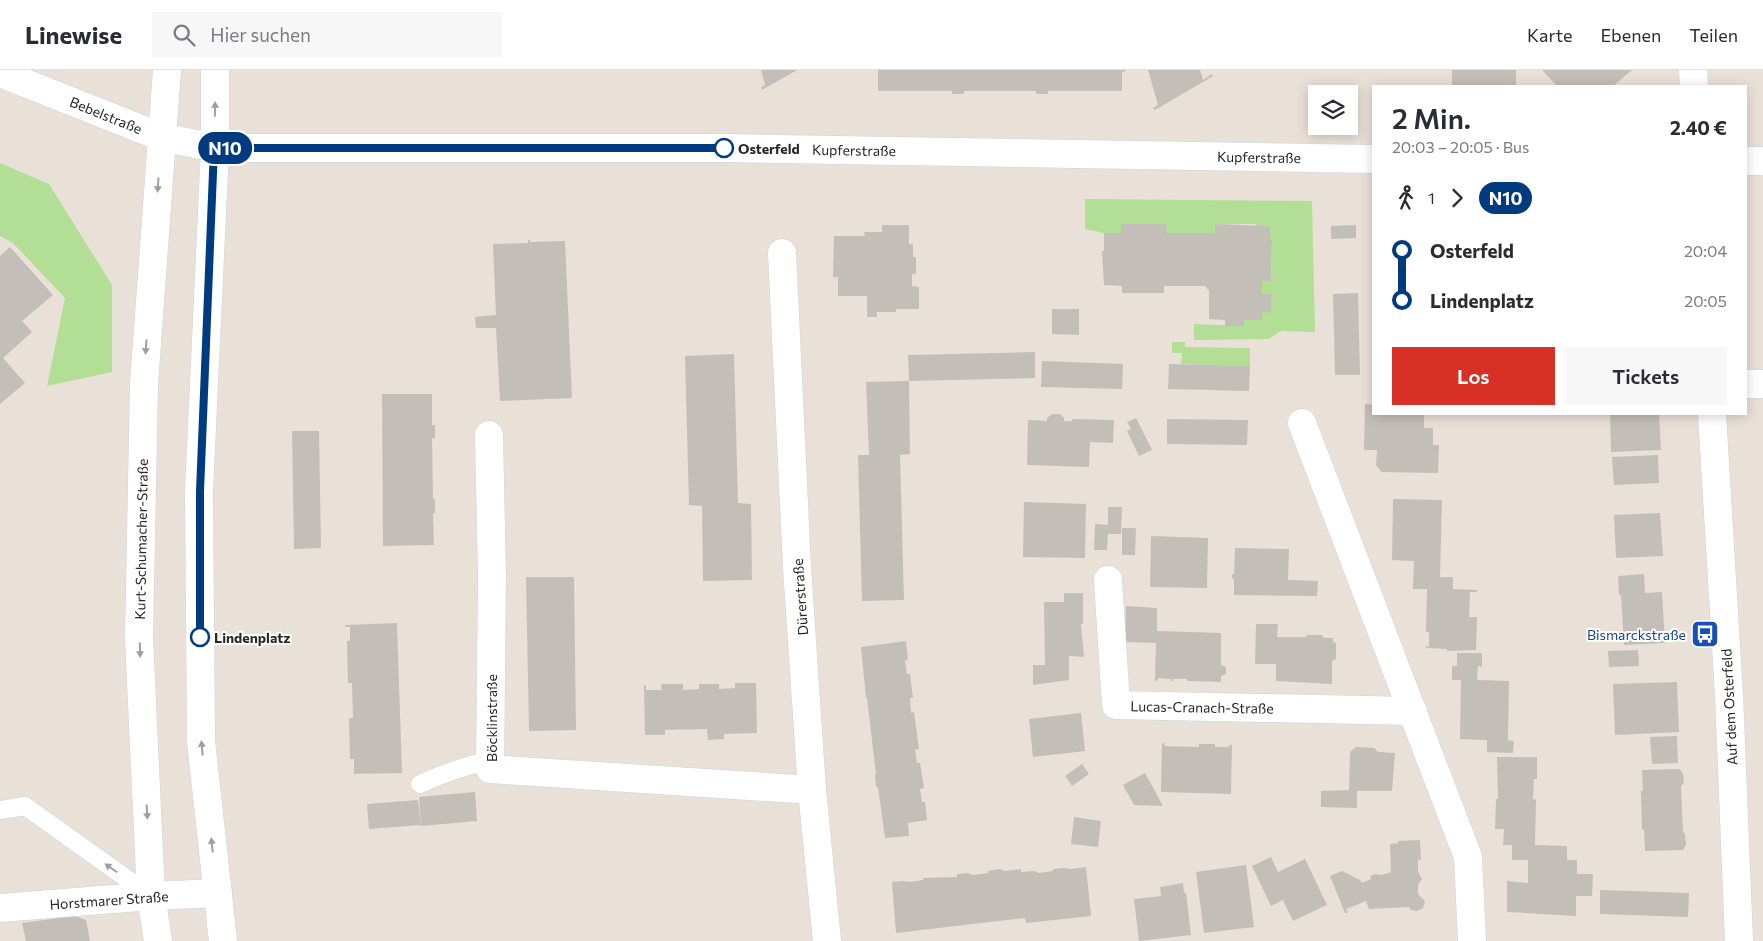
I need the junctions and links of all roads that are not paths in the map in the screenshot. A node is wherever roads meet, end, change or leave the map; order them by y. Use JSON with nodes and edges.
{"nodes":[{"id":1,"x":167,"y":70,"type":"edge"},
{"id":2,"x":215,"y":70,"type":"edge"},
{"id":3,"x":1693,"y":70,"type":"edge"},
{"id":4,"x":0,"y":73,"type":"edge"},
{"id":5,"x":1694,"y":85,"type":"edge"},
{"id":6,"x":161,"y":137,"type":"junction"},
{"id":7,"x":214,"y":148,"type":"junction"},
{"id":8,"x":1372,"y":159,"type":"edge"},
{"id":9,"x":1747,"y":160,"type":"edge"},
{"id":10,"x":1763,"y":161,"type":"edge"},
{"id":11,"x":782,"y":253,"type":"dead end"},
{"id":12,"x":1747,"y":384,"type":"edge"},
{"id":13,"x":1763,"y":384,"type":"edge"},
{"id":14,"x":1712,"y":415,"type":"edge"},
{"id":15,"x":1302,"y":423,"type":"dead end"},
{"id":16,"x":489,"y":435,"type":"dead end"},
{"id":17,"x":1108,"y":580,"type":"dead end"},
{"id":18,"x":1414,"y":712,"type":"junction"},
{"id":19,"x":490,"y":761,"type":"junction"},
{"id":20,"x":420,"y":784,"type":"dead end"},
{"id":21,"x":812,"y":790,"type":"junction"},
{"id":22,"x":0,"y":810,"type":"edge"},
{"id":23,"x":218,"y":893,"type":"junction"},
{"id":24,"x":151,"y":896,"type":"junction"},
{"id":25,"x":0,"y":908,"type":"edge"},
{"id":26,"x":158,"y":941,"type":"edge"},
{"id":27,"x":223,"y":941,"type":"edge"},
{"id":28,"x":827,"y":941,"type":"edge"},
{"id":29,"x":1472,"y":941,"type":"edge"},
{"id":30,"x":1739,"y":941,"type":"edge"}],
"edges":[{"from":1,"to":6,"type":"street","name":"Kurt-Schumacher-Straße"},
{"from":7,"to":2,"type":"street","one_way":true},
{"from":3,"to":5,"type":"street"},
{"from":4,"to":6,"type":"street","name":"Bebelstraße"},
{"from":6,"to":7,"type":"street","name":"Bebelstraße"},
{"from":6,"to":24,"type":"street","name":"Kurt-Schumacher-Straße","one_way":true},
{"from":7,"to":8,"type":"street","name":"Kupferstraße"},
{"from":23,"to":7,"type":"street","one_way":true},
{"from":9,"to":10,"type":"street"},
{"from":11,"to":21,"type":"street","name":"Dürerstraße"},
{"from":12,"to":13,"type":"street"},
{"from":14,"to":30,"type":"street","name":"Auf dem Osterfeld"},
{"from":15,"to":18,"type":"street"},
{"from":16,"to":19,"type":"street","name":"Böcklinstraße"},
{"from":17,"to":18,"type":"street","name":"Lucas-Cranach-Straße"},
{"from":18,"to":29,"type":"street"},
{"from":19,"to":20,"type":"lane"},
{"from":19,"to":21,"type":"street","name":"Böcklinstraße"},
{"from":21,"to":28,"type":"street","name":"Dürerstraße"},
{"from":24,"to":22,"type":"lane","one_way":true},
{"from":23,"to":24,"type":"street","name":"Horstmarer Straße"},
{"from":23,"to":27,"type":"street"},
{"from":24,"to":25,"type":"street","name":"Horstmarer Straße"},
{"from":24,"to":26,"type":"street","name":"Kurt-Schumacher-Straße"}]}
